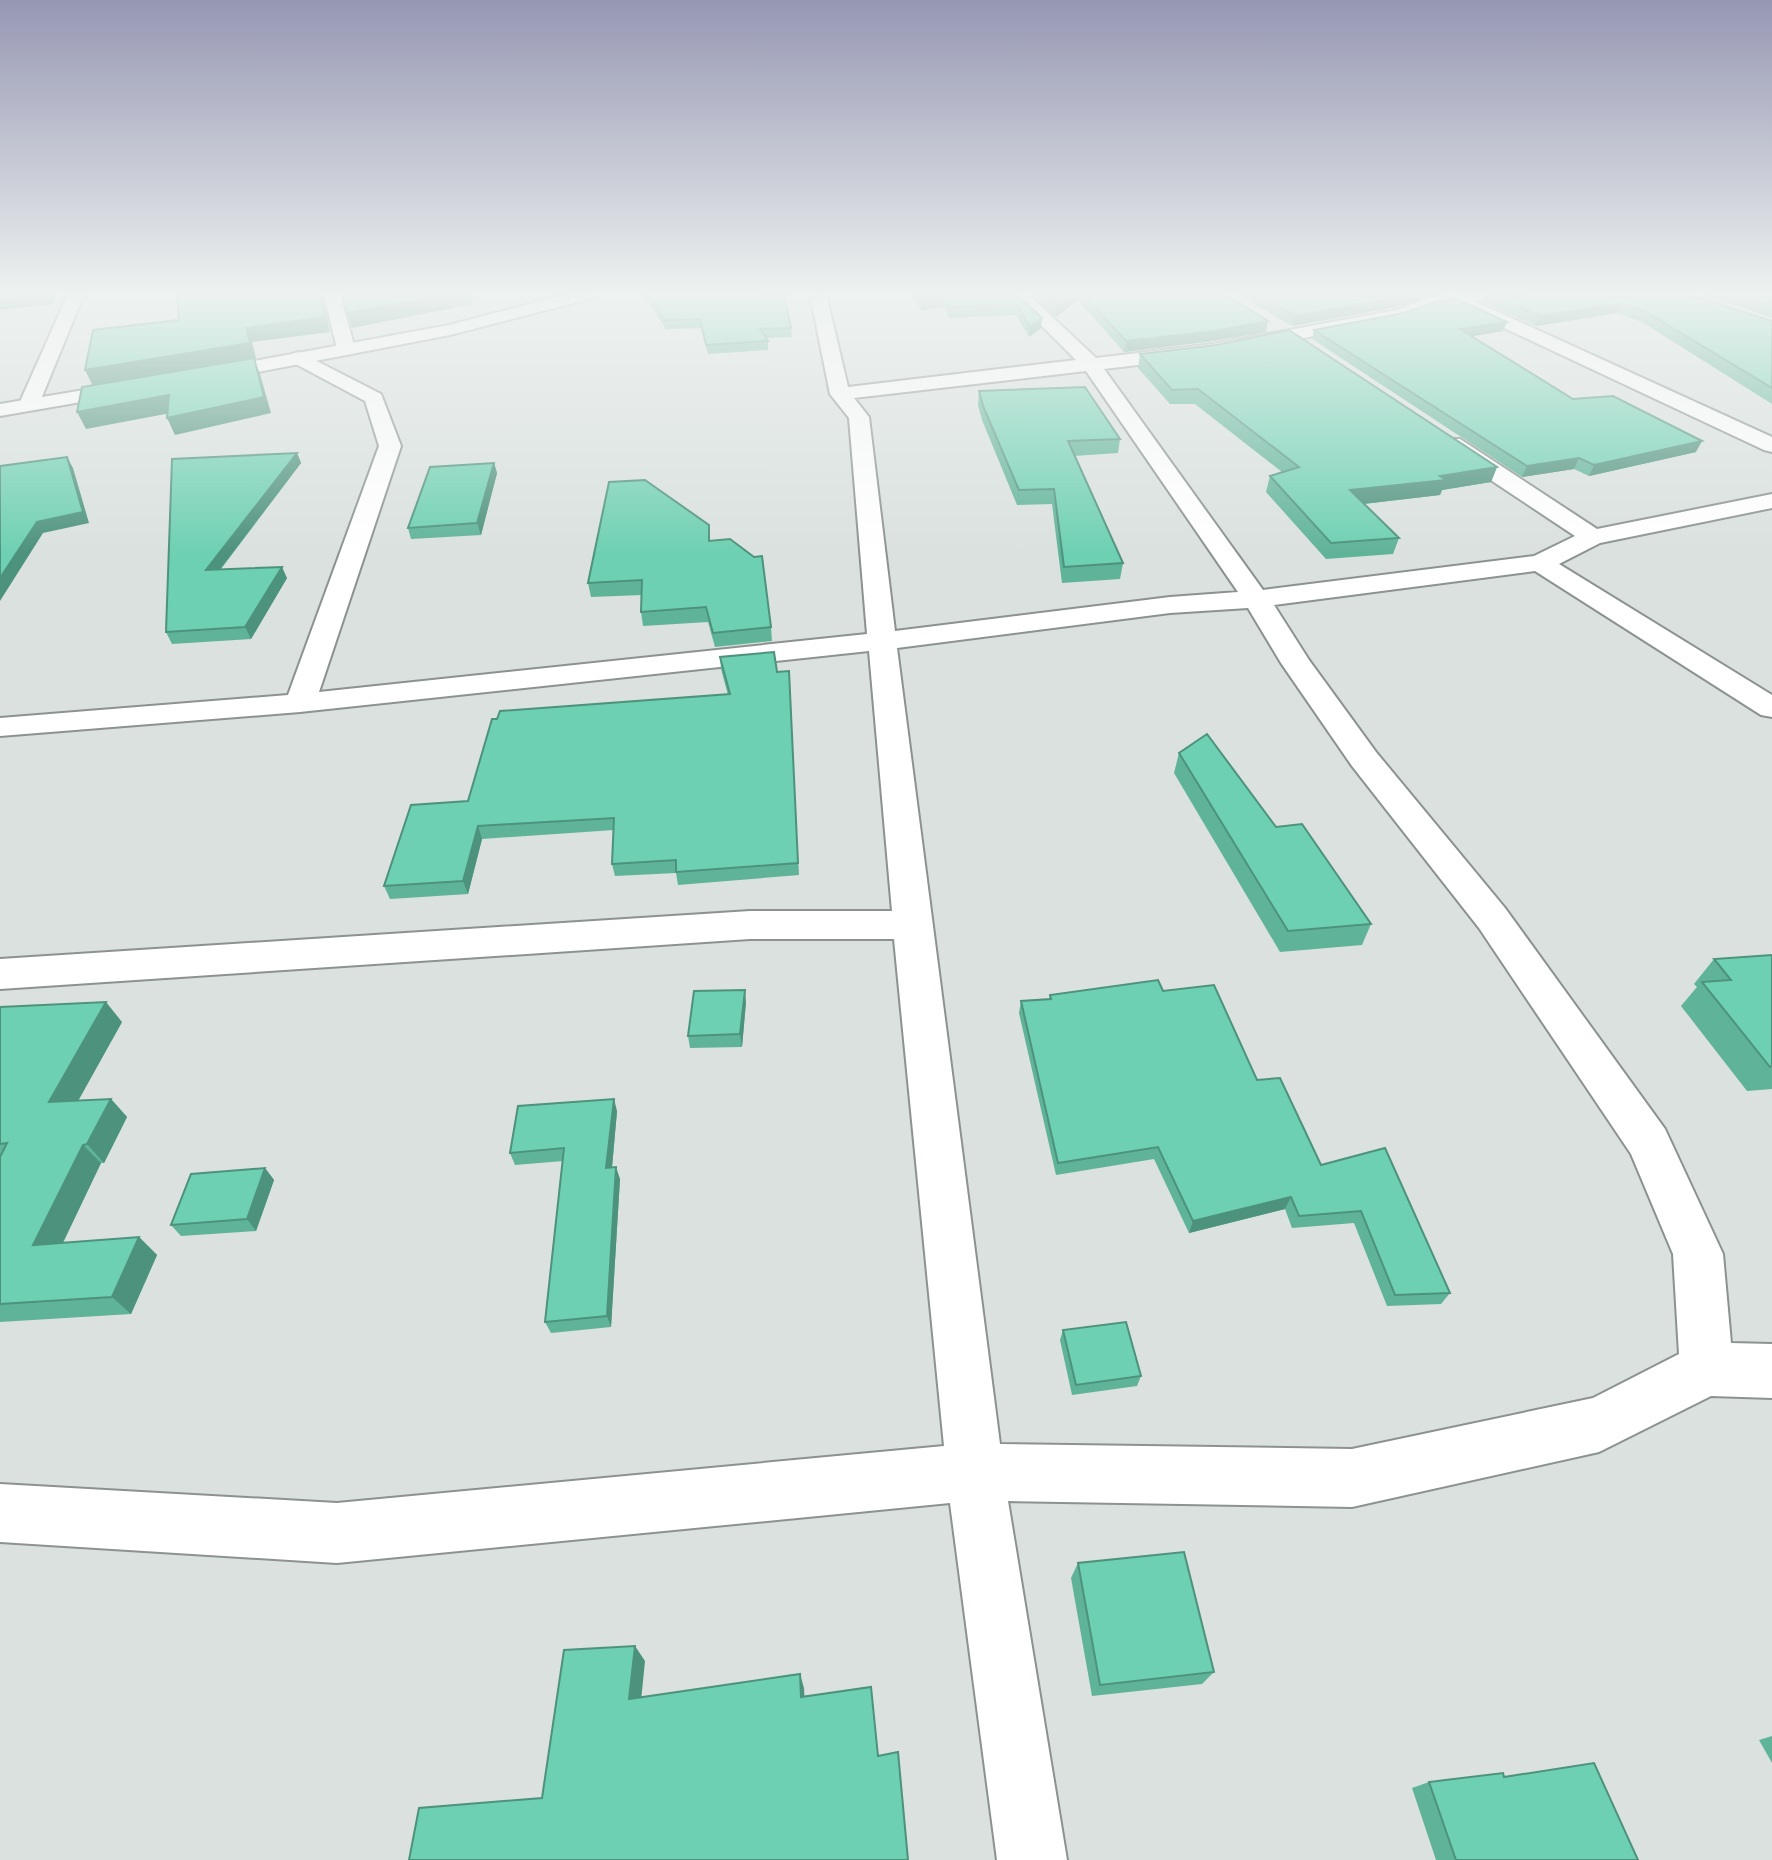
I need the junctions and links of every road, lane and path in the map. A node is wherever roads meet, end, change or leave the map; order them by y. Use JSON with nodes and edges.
{"nodes":[{"id":1,"x":40,"y":381,"type":"edge"},
{"id":2,"x":342,"y":381,"type":"edge"},
{"id":3,"x":837,"y":381,"type":"edge"},
{"id":4,"x":950,"y":381,"type":"edge"},
{"id":5,"x":1102,"y":381,"type":"edge"},
{"id":6,"x":1632,"y":381,"type":"edge"},
{"id":7,"x":152,"y":384,"type":"edge"},
{"id":8,"x":840,"y":394,"type":"junction"},
{"id":9,"x":30,"y":404,"type":"junction"},
{"id":10,"x":0,"y":410,"type":"edge"},
{"id":11,"x":1435,"y":432,"type":"edge"},
{"id":12,"x":1772,"y":445,"type":"edge"},
{"id":13,"x":1772,"y":501,"type":"edge"},
{"id":14,"x":1593,"y":537,"type":"junction"},
{"id":15,"x":1540,"y":563,"type":"junction"},
{"id":16,"x":1256,"y":599,"type":"junction"},
{"id":17,"x":881,"y":641,"type":"junction"},
{"id":18,"x":300,"y":703,"type":"junction"},
{"id":19,"x":1772,"y":708,"type":"edge"},
{"id":20,"x":0,"y":727,"type":"edge"},
{"id":21,"x":912,"y":925,"type":"junction"},
{"id":22,"x":0,"y":974,"type":"edge"},
{"id":23,"x":1707,"y":1369,"type":"junction"},
{"id":24,"x":1772,"y":1371,"type":"edge"},
{"id":25,"x":975,"y":1472,"type":"junction"},
{"id":26,"x":0,"y":1513,"type":"edge"},
{"id":27,"x":1032,"y":1860,"type":"edge"}],
"edges":[{"from":1,"to":9,"type":"street"},
{"from":2,"to":18,"type":"street"},
{"from":3,"to":8,"type":"street"},
{"from":4,"to":8,"type":"street"},
{"from":5,"to":16,"type":"street"},
{"from":6,"to":12,"type":"street"},
{"from":7,"to":9,"type":"street"},
{"from":8,"to":17,"type":"street"},
{"from":9,"to":10,"type":"street"},
{"from":11,"to":14,"type":"street"},
{"from":13,"to":14,"type":"street"},
{"from":14,"to":15,"type":"street"},
{"from":15,"to":16,"type":"street"},
{"from":15,"to":19,"type":"street"},
{"from":16,"to":17,"type":"street"},
{"from":16,"to":23,"type":"street"},
{"from":17,"to":18,"type":"street"},
{"from":17,"to":21,"type":"street"},
{"from":18,"to":20,"type":"street"},
{"from":21,"to":22,"type":"street"},
{"from":21,"to":25,"type":"street"},
{"from":23,"to":24,"type":"street"},
{"from":23,"to":25,"type":"street"},
{"from":25,"to":26,"type":"street"},
{"from":25,"to":27,"type":"street"}]}
